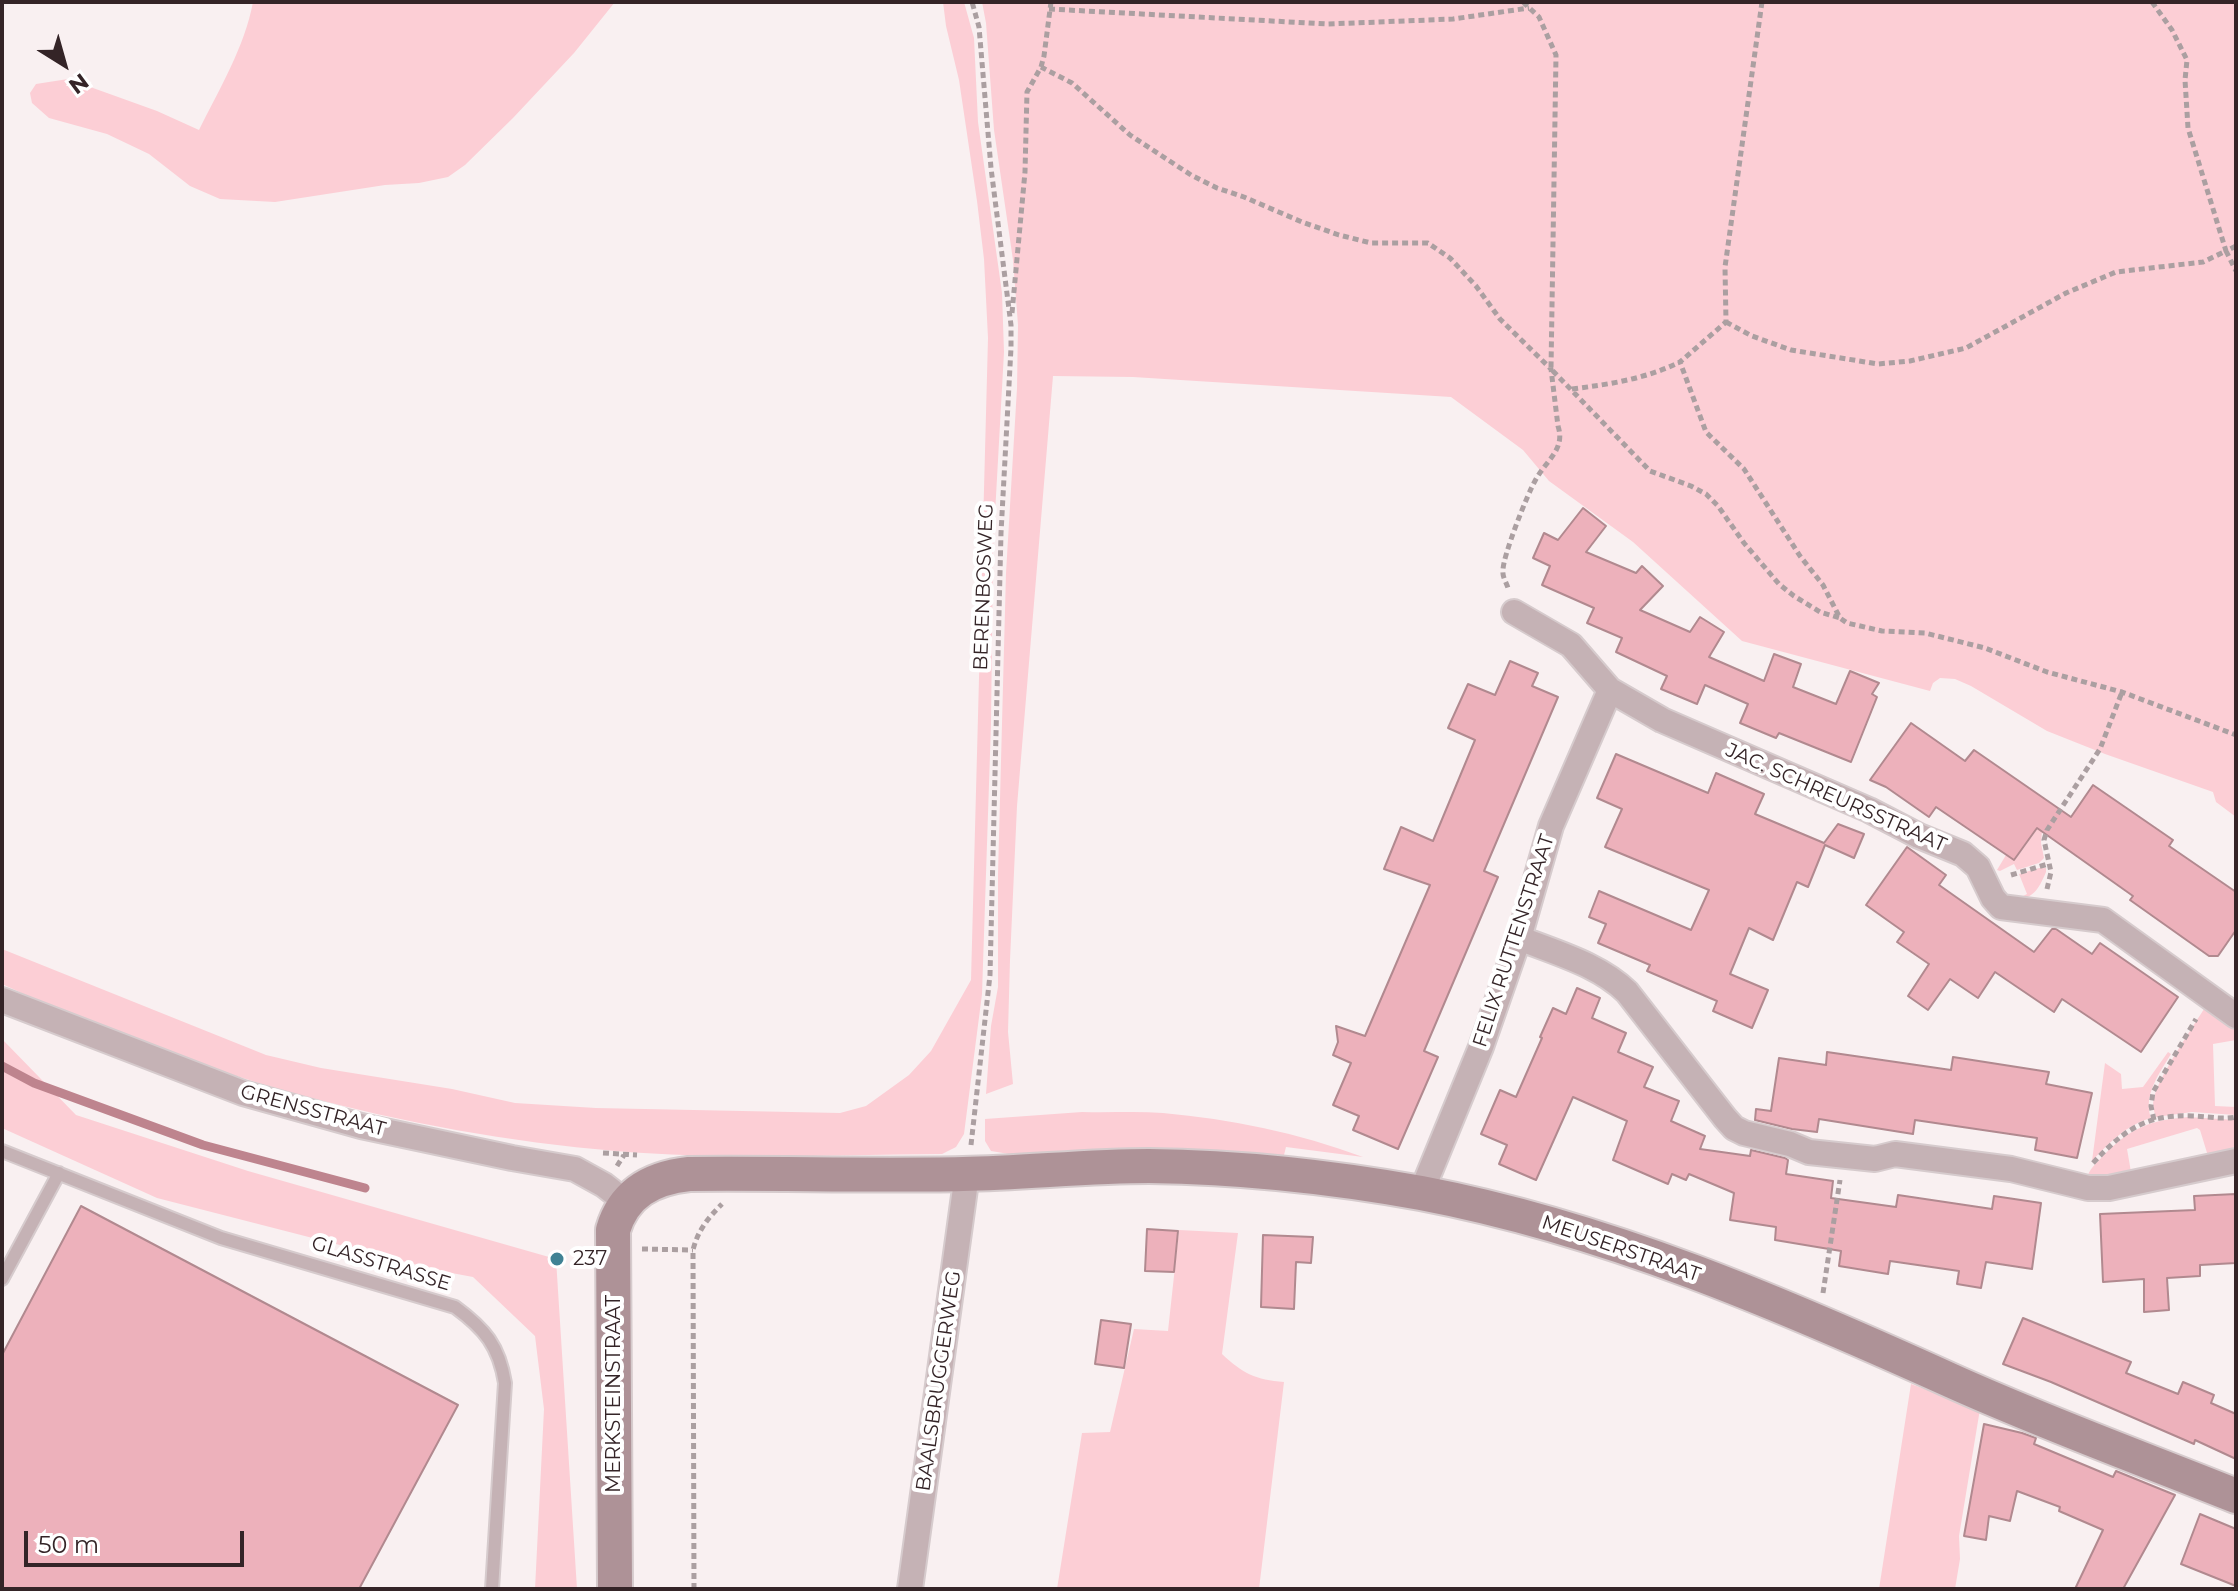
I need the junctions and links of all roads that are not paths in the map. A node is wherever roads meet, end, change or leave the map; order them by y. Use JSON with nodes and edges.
{"nodes":[{"id":1,"x":1514,"y":612,"type":"road end"},
{"id":2,"x":1610,"y":690,"type":"junction"},
{"id":3,"x":1519,"y":938,"type":"junction"},
{"id":4,"x":2,"y":1000,"type":"edge"},
{"id":5,"x":2236,"y":1016,"type":"edge"},
{"id":6,"x":2,"y":1151,"type":"edge"},
{"id":7,"x":2236,"y":1161,"type":"edge"},
{"id":8,"x":59,"y":1173,"type":"junction"},
{"id":9,"x":967,"y":1174,"type":"junction"},
{"id":10,"x":1421,"y":1193,"type":"junction"},
{"id":11,"x":627,"y":1203,"type":"junction"},
{"id":12,"x":2,"y":1279,"type":"edge"},
{"id":13,"x":2236,"y":1496,"type":"edge"},
{"id":14,"x":492,"y":1589,"type":"edge"},
{"id":15,"x":615,"y":1589,"type":"edge"},
{"id":16,"x":910,"y":1589,"type":"edge"}],
"edges":[{"from":1,"to":2,"type":"street","name":"JAC. SCHREURSSTRAAT"},
{"from":2,"to":3,"type":"street","name":"FELIX RUTTENSTRAAT"},
{"from":2,"to":5,"type":"street","name":"JAC. SCHREURSSTRAAT"},
{"from":3,"to":7,"type":"street"},
{"from":3,"to":10,"type":"street","name":"FELIX RUTTENSTRAAT"},
{"from":4,"to":11,"type":"street","name":"GRENSSTRAAT"},
{"from":6,"to":8,"type":"lane","name":"GLASSTRASSE"},
{"from":8,"to":12,"type":"lane"},
{"from":8,"to":14,"type":"lane","name":"GLASSTRASSE"},
{"from":9,"to":10,"type":"street","name":"MEUSERSTRAAT"},
{"from":9,"to":11,"type":"street"},
{"from":9,"to":16,"type":"street","name":"BAALSBRUGGERWEG"},
{"from":10,"to":13,"type":"street","name":"MEUSERSTRAAT"},
{"from":11,"to":15,"type":"street","name":"MERKSTEINSTRAAT"}]}
